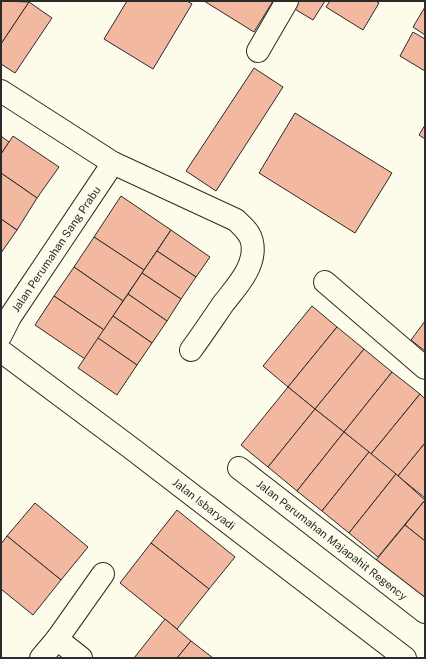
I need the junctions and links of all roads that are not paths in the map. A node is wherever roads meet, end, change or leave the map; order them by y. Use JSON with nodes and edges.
{"nodes":[{"id":1,"x":287,"y":1,"type":"edge"},
{"id":2,"x":258,"y":50,"type":"dead end"},
{"id":3,"x":1,"y":91,"type":"edge"},
{"id":4,"x":113,"y":164,"type":"junction"},
{"id":5,"x":324,"y":282,"type":"dead end"},
{"id":6,"x":1,"y":335,"type":"edge"},
{"id":7,"x":191,"y":350,"type":"dead end"},
{"id":8,"x":1,"y":351,"type":"edge"},
{"id":9,"x":425,"y":368,"type":"edge"},
{"id":10,"x":239,"y":468,"type":"dead end"},
{"id":11,"x":103,"y":574,"type":"dead end"},
{"id":12,"x":425,"y":612,"type":"edge"},
{"id":13,"x":57,"y":639,"type":"junction"},
{"id":14,"x":41,"y":658,"type":"edge"},
{"id":15,"x":81,"y":658,"type":"edge"},
{"id":16,"x":405,"y":658,"type":"edge"}],
"edges":[{"from":1,"to":2,"type":"street"},
{"from":3,"to":4,"type":"street"},
{"from":4,"to":6,"type":"street","name":"Jalan Perumahan Sang Prabu"},
{"from":4,"to":7,"type":"street"},
{"from":5,"to":9,"type":"street"},
{"from":8,"to":16,"type":"street","name":"Jalan Isbaryadi"},
{"from":10,"to":12,"type":"street","name":"Jalan Perumahan Majapahit Regency"},
{"from":11,"to":13,"type":"street"},
{"from":13,"to":14,"type":"street"},
{"from":13,"to":15,"type":"street"}]}
